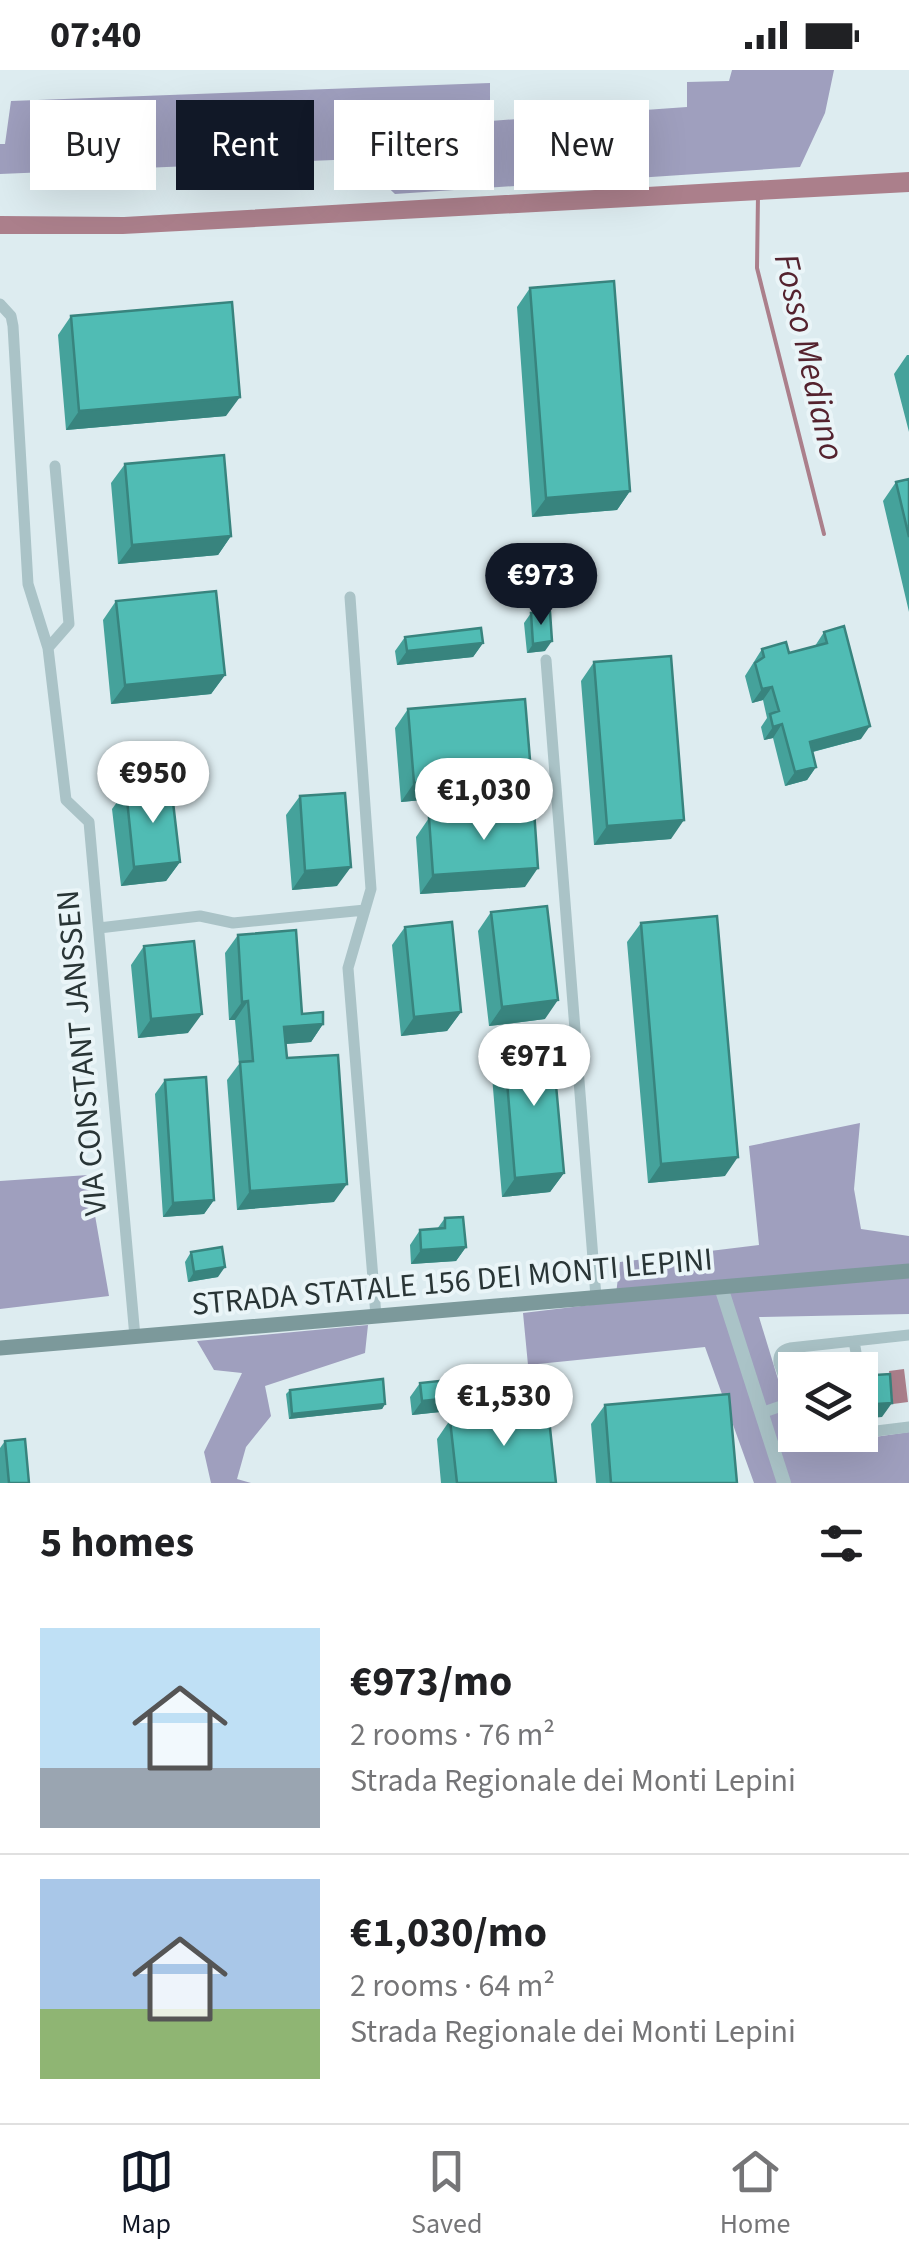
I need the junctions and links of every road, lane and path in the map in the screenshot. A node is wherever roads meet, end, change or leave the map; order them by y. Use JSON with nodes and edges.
{"nodes":[{"id":1,"x":0,"y":304,"type":"edge"},
{"id":2,"x":55,"y":466,"type":"dead end"},
{"id":3,"x":350,"y":597,"type":"dead end"},
{"id":4,"x":48,"y":648,"type":"junction"},
{"id":5,"x":546,"y":660,"type":"dead end"},
{"id":6,"x":365,"y":910,"type":"junction"},
{"id":7,"x":99,"y":928,"type":"junction"},
{"id":8,"x":909,"y":1271,"type":"edge"},
{"id":9,"x":720,"y":1287,"type":"junction"},
{"id":10,"x":596,"y":1298,"type":"junction"},
{"id":11,"x":376,"y":1316,"type":"junction"},
{"id":12,"x":909,"y":1335,"type":"edge"},
{"id":13,"x":135,"y":1336,"type":"junction"},
{"id":14,"x":854,"y":1341,"type":"junction"},
{"id":15,"x":0,"y":1348,"type":"edge"},
{"id":16,"x":783,"y":1352,"type":"edge"},
{"id":17,"x":856,"y":1352,"type":"edge"},
{"id":18,"x":778,"y":1408,"type":"edge"},
{"id":19,"x":761,"y":1412,"type":"junction"},
{"id":20,"x":909,"y":1427,"type":"edge"},
{"id":21,"x":878,"y":1431,"type":"edge"},
{"id":22,"x":784,"y":1483,"type":"edge"}],
"edges":[{"from":1,"to":4,"type":"street","name":"VIA CONSTANT JANSSEN"},
{"from":2,"to":4,"type":"street"},
{"from":3,"to":6,"type":"street"},
{"from":4,"to":7,"type":"street","name":"VIA CONSTANT JANSSEN"},
{"from":5,"to":10,"type":"street"},
{"from":6,"to":7,"type":"street"},
{"from":6,"to":11,"type":"street"},
{"from":7,"to":13,"type":"street","name":"VIA CONSTANT JANSSEN"},
{"from":8,"to":9,"type":"main road","name":"STRADA STATALE 156 DEI MONTI LEPINI"},
{"from":9,"to":10,"type":"main road","name":"STRADA STATALE 156 DEI MONTI LEPINI"},
{"from":9,"to":19,"type":"street"},
{"from":10,"to":11,"type":"main road","name":"STRADA STATALE 156 DEI MONTI LEPINI"},
{"from":11,"to":13,"type":"main road","name":"STRADA STATALE 156 DEI MONTI LEPINI"},
{"from":12,"to":14,"type":"street"},
{"from":13,"to":15,"type":"main road","name":"STRADA STATALE 156 DEI MONTI LEPINI"},
{"from":14,"to":16,"type":"street"},
{"from":14,"to":17,"type":"street"},
{"from":18,"to":19,"type":"street"},
{"from":19,"to":22,"type":"street"},
{"from":20,"to":21,"type":"street"}]}
